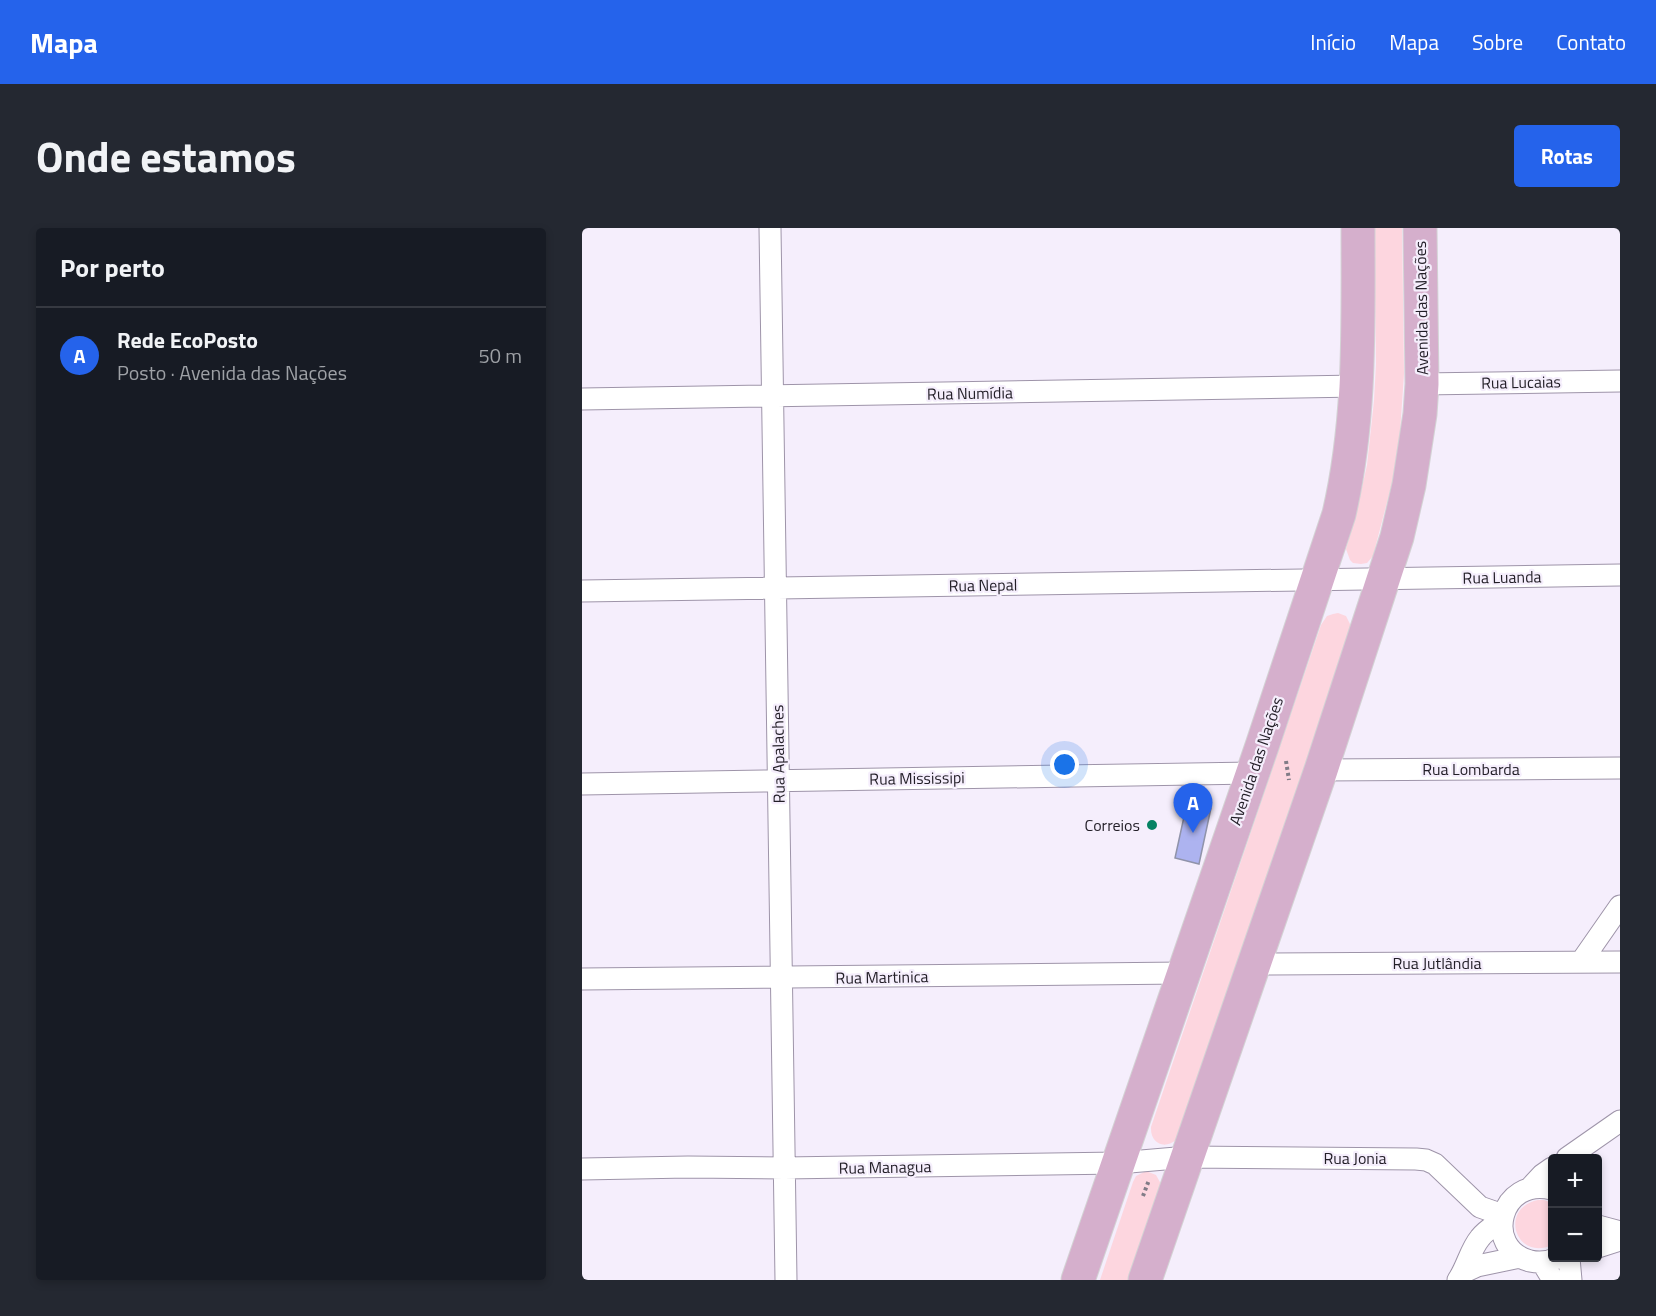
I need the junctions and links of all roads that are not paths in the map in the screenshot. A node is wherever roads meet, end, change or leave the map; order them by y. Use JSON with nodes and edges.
{"nodes":[{"id":1,"x":770,"y":228,"type":"edge"},
{"id":2,"x":1358,"y":228,"type":"edge"},
{"id":3,"x":1420,"y":228,"type":"edge"},
{"id":4,"x":1620,"y":381,"type":"edge"},
{"id":5,"x":1422,"y":384,"type":"junction"},
{"id":6,"x":1357,"y":386,"type":"junction"},
{"id":7,"x":772,"y":397,"type":"junction"},
{"id":8,"x":582,"y":399,"type":"edge"},
{"id":9,"x":1620,"y":575,"type":"edge"},
{"id":10,"x":1384,"y":579,"type":"junction"},
{"id":11,"x":1318,"y":580,"type":"junction"},
{"id":12,"x":776,"y":588,"type":"junction"},
{"id":13,"x":582,"y":591,"type":"edge"},
{"id":14,"x":1257,"y":759,"type":"junction"},
{"id":15,"x":1620,"y":768,"type":"edge"},
{"id":16,"x":779,"y":780,"type":"junction"},
{"id":17,"x":1317,"y":783,"type":"junction"},
{"id":18,"x":582,"y":784,"type":"edge"},
{"id":19,"x":1620,"y":906,"type":"edge"},
{"id":20,"x":1581,"y":962,"type":"junction"},
{"id":21,"x":1620,"y":962,"type":"edge"},
{"id":22,"x":1254,"y":964,"type":"junction"},
{"id":23,"x":1183,"y":974,"type":"junction"},
{"id":24,"x":782,"y":978,"type":"junction"},
{"id":25,"x":582,"y":979,"type":"edge"},
{"id":26,"x":1620,"y":1121,"type":"edge"},
{"id":27,"x":1586,"y":1151,"type":"edge"},
{"id":28,"x":1188,"y":1157,"type":"junction"},
{"id":29,"x":1118,"y":1163,"type":"junction"},
{"id":30,"x":784,"y":1168,"type":"junction"},
{"id":31,"x":582,"y":1169,"type":"edge"},
{"id":32,"x":1548,"y":1171,"type":"edge"},
{"id":33,"x":1530,"y":1188,"type":"junction"},
{"id":34,"x":1548,"y":1188,"type":"edge"},
{"id":35,"x":1503,"y":1218,"type":"junction"},
{"id":36,"x":1602,"y":1227,"type":"edge"},
{"id":37,"x":1620,"y":1232,"type":"edge"},
{"id":38,"x":1620,"y":1240,"type":"edge"},
{"id":39,"x":1602,"y":1246,"type":"edge"},
{"id":40,"x":1520,"y":1257,"type":"junction"},
{"id":41,"x":1569,"y":1262,"type":"edge"},
{"id":42,"x":1551,"y":1266,"type":"edge"},
{"id":43,"x":1460,"y":1277,"type":"edge"},
{"id":44,"x":786,"y":1280,"type":"edge"},
{"id":45,"x":1078,"y":1280,"type":"edge"},
{"id":46,"x":1145,"y":1280,"type":"edge"},
{"id":47,"x":1571,"y":1280,"type":"edge"}],
"edges":[{"from":1,"to":7,"type":"street","name":"Rua Apalaches"},
{"from":2,"to":6,"type":"main road","name":"Avenida das Nações"},
{"from":3,"to":5,"type":"main road","name":"Avenida das Nações"},
{"from":4,"to":5,"type":"street","name":"Rua Lucaias"},
{"from":5,"to":10,"type":"main road","name":"Avenida das Nações"},
{"from":6,"to":7,"type":"street","name":"Rua Numídia"},
{"from":6,"to":11,"type":"main road","name":"Avenida das Nações"},
{"from":7,"to":8,"type":"street","name":"Rua Numídia"},
{"from":7,"to":12,"type":"street","name":"Rua Apalaches"},
{"from":9,"to":10,"type":"street","name":"Rua Luanda"},
{"from":10,"to":11,"type":"street","name":"Rua Nepal"},
{"from":10,"to":17,"type":"main road","name":"Avenida das Nações"},
{"from":11,"to":12,"type":"street","name":"Rua Nepal"},
{"from":11,"to":14,"type":"main road","name":"Avenida das Nações"},
{"from":12,"to":13,"type":"street","name":"Rua Nepal"},
{"from":12,"to":16,"type":"street","name":"Rua Apalaches"},
{"from":14,"to":16,"type":"street","name":"Rua Mississipi"},
{"from":14,"to":23,"type":"main road","name":"Avenida das Nações"},
{"from":15,"to":17,"type":"street","name":"Rua Lombarda"},
{"from":16,"to":18,"type":"street","name":"Rua Mississipi"},
{"from":16,"to":24,"type":"street","name":"Rua Apalaches"},
{"from":17,"to":22,"type":"main road","name":"Avenida das Nações"},
{"from":19,"to":20,"type":"street"},
{"from":20,"to":21,"type":"street","name":"Rua Jutlândia"},
{"from":20,"to":22,"type":"street","name":"Rua Jutlândia"},
{"from":22,"to":28,"type":"main road","name":"Avenida das Nações"},
{"from":23,"to":24,"type":"street","name":"Rua Martinica"},
{"from":23,"to":29,"type":"main road","name":"Avenida das Nações"},
{"from":24,"to":25,"type":"street","name":"Rua Martinica"},
{"from":24,"to":30,"type":"street","name":"Rua Apalaches"},
{"from":26,"to":27,"type":"street"},
{"from":28,"to":29,"type":"street","name":"Rua Managua"},
{"from":28,"to":35,"type":"street","name":"Rua Jonia"},
{"from":28,"to":46,"type":"main road","name":"Avenida das Nações"},
{"from":29,"to":30,"type":"street","name":"Rua Managua"},
{"from":29,"to":45,"type":"main road","name":"Avenida das Nações"},
{"from":30,"to":31,"type":"street","name":"Rua Managua"},
{"from":30,"to":44,"type":"street","name":"Rua Apalaches"},
{"from":32,"to":33,"type":"street"},
{"from":33,"to":34,"type":"street"},
{"from":33,"to":35,"type":"street"},
{"from":35,"to":40,"type":"street"},
{"from":35,"to":43,"type":"street"},
{"from":36,"to":37,"type":"street"},
{"from":38,"to":39,"type":"street"},
{"from":40,"to":42,"type":"street"},
{"from":40,"to":43,"type":"street"},
{"from":41,"to":47,"type":"street"}]}
